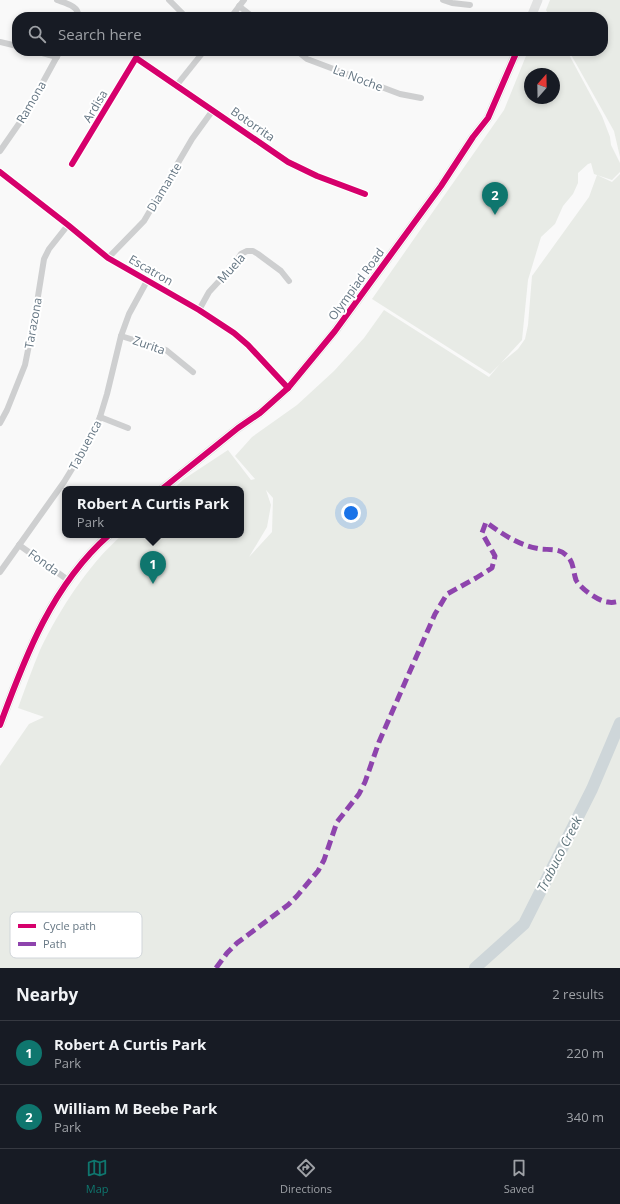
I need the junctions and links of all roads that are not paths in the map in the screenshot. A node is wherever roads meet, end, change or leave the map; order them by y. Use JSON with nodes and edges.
{"nodes":[{"id":1,"x":56,"y":0,"type":"edge"},
{"id":2,"x":169,"y":0,"type":"edge"},
{"id":3,"x":244,"y":0,"type":"edge"},
{"id":4,"x":443,"y":0,"type":"edge"},
{"id":5,"x":538,"y":0,"type":"edge"},
{"id":6,"x":470,"y":5,"type":"dead end"},
{"id":7,"x":239,"y":6,"type":"junction"},
{"id":8,"x":78,"y":12,"type":"edge"},
{"id":9,"x":181,"y":12,"type":"edge"},
{"id":10,"x":235,"y":12,"type":"edge"},
{"id":11,"x":247,"y":12,"type":"edge"},
{"id":12,"x":533,"y":12,"type":"edge"},
{"id":13,"x":0,"y":42,"type":"edge"},
{"id":14,"x":12,"y":45,"type":"edge"},
{"id":15,"x":57,"y":56,"type":"edge"},
{"id":16,"x":200,"y":56,"type":"edge"},
{"id":17,"x":303,"y":56,"type":"edge"},
{"id":18,"x":515,"y":56,"type":"edge"},
{"id":19,"x":136,"y":58,"type":"joint"},
{"id":20,"x":176,"y":86,"type":"junction"},
{"id":21,"x":421,"y":98,"type":"dead end"},
{"id":22,"x":213,"y":110,"type":"junction"},
{"id":23,"x":0,"y":151,"type":"edge"},
{"id":24,"x":72,"y":164,"type":"dead end"},
{"id":25,"x":0,"y":172,"type":"edge"},
{"id":26,"x":365,"y":194,"type":"dead end"},
{"id":27,"x":68,"y":225,"type":"junction"},
{"id":28,"x":108,"y":258,"type":"junction"},
{"id":29,"x":147,"y":281,"type":"junction"},
{"id":30,"x":289,"y":281,"type":"dead end"},
{"id":31,"x":199,"y":310,"type":"junction"},
{"id":32,"x":121,"y":336,"type":"junction"},
{"id":33,"x":193,"y":372,"type":"dead end"},
{"id":34,"x":288,"y":388,"type":"junction"},
{"id":35,"x":100,"y":417,"type":"junction"},
{"id":36,"x":0,"y":423,"type":"edge"},
{"id":37,"x":128,"y":428,"type":"dead end"},
{"id":38,"x":166,"y":486,"type":"edge"},
{"id":39,"x":105,"y":538,"type":"edge"},
{"id":40,"x":19,"y":545,"type":"junction"},
{"id":41,"x":0,"y":572,"type":"edge"},
{"id":42,"x":68,"y":580,"type":"junction"},
{"id":43,"x":0,"y":725,"type":"edge"}],
"edges":[{"from":1,"to":8,"type":"street"},
{"from":2,"to":9,"type":"street"},
{"from":3,"to":7,"type":"street"},
{"from":4,"to":6,"type":"street"},
{"from":5,"to":12,"type":"main road"},
{"from":7,"to":10,"type":"street"},
{"from":7,"to":11,"type":"street"},
{"from":13,"to":14,"type":"street"},
{"from":15,"to":23,"type":"street","name":"Ramona"},
{"from":16,"to":20,"type":"street"},
{"from":17,"to":21,"type":"street","name":"La Noche"},
{"from":18,"to":34,"type":"main road","name":"Olympiad Road"},
{"from":19,"to":20,"type":"street","name":"Botorrita"},
{"from":19,"to":24,"type":"street","name":"Ardisa"},
{"from":20,"to":22,"type":"street","name":"Botorrita"},
{"from":22,"to":26,"type":"street","name":"Botorrita"},
{"from":22,"to":28,"type":"street","name":"Diamante"},
{"from":25,"to":27,"type":"street","name":"Escatron"},
{"from":27,"to":28,"type":"street","name":"Escatron"},
{"from":27,"to":36,"type":"street","name":"Tarazona"},
{"from":28,"to":29,"type":"street","name":"Escatron"},
{"from":29,"to":31,"type":"street","name":"Escatron"},
{"from":29,"to":32,"type":"street","name":"Tabuenca"},
{"from":30,"to":31,"type":"street","name":"Muela"},
{"from":31,"to":34,"type":"street","name":"Escatron"},
{"from":32,"to":33,"type":"street","name":"Zurita"},
{"from":32,"to":35,"type":"street","name":"Tabuenca"},
{"from":34,"to":38,"type":"main road","name":"Olympiad Road"},
{"from":35,"to":37,"type":"street"},
{"from":35,"to":40,"type":"street","name":"Tabuenca"},
{"from":39,"to":42,"type":"main road"},
{"from":40,"to":41,"type":"street","name":"Tabuenca"},
{"from":40,"to":42,"type":"street","name":"Fonda"},
{"from":42,"to":43,"type":"main road"}]}
